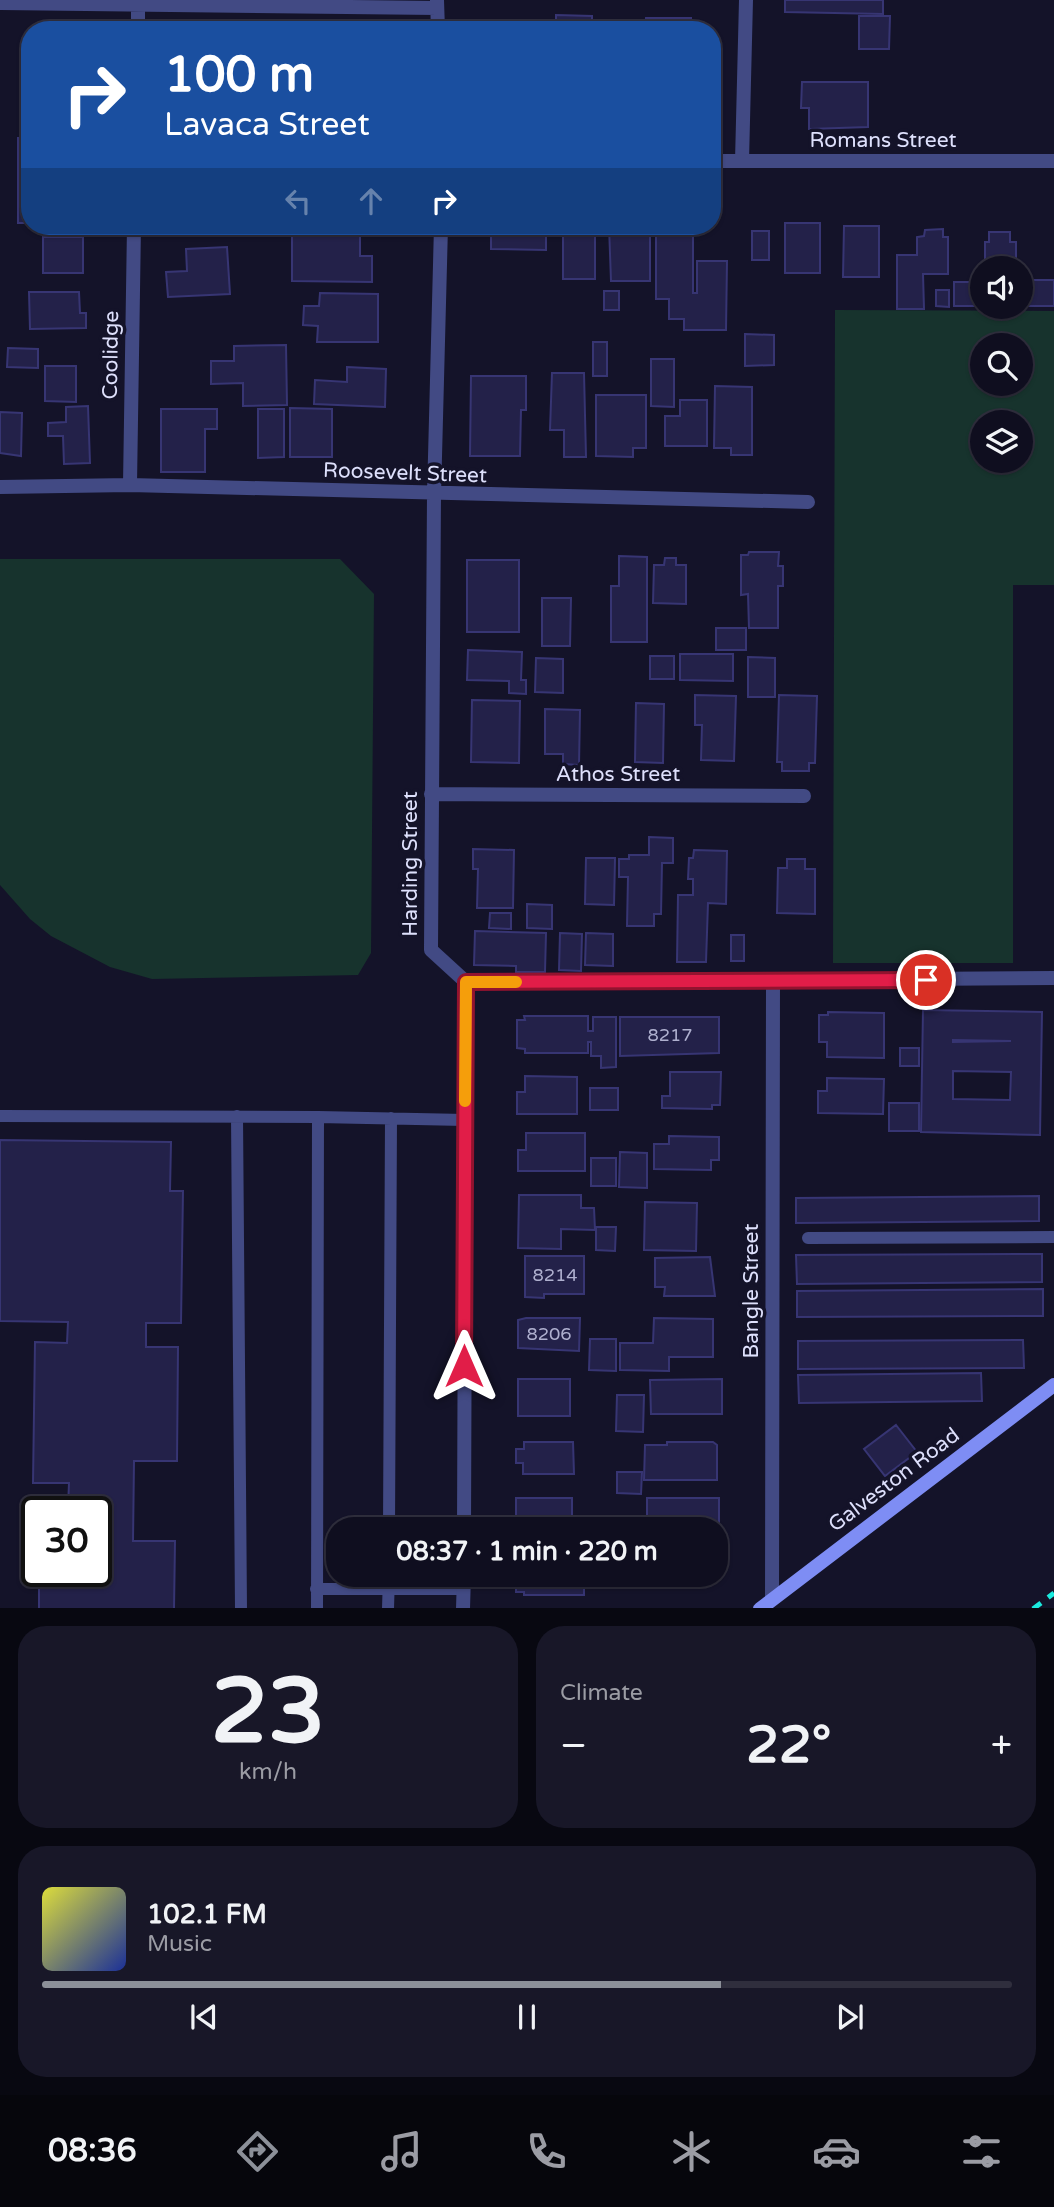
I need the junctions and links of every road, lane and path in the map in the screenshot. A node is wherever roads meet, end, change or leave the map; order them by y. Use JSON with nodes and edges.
{"nodes":[{"id":1,"x":746,"y":0,"type":"edge"},
{"id":2,"x":0,"y":3,"type":"edge"},
{"id":3,"x":138,"y":3,"type":"edge"},
{"id":4,"x":437,"y":4,"type":"edge"},
{"id":5,"x":138,"y":21,"type":"edge"},
{"id":6,"x":721,"y":161,"type":"edge"},
{"id":7,"x":742,"y":161,"type":"junction"},
{"id":8,"x":1054,"y":161,"type":"edge"},
{"id":9,"x":134,"y":235,"type":"edge"},
{"id":10,"x":441,"y":235,"type":"edge"},
{"id":11,"x":130,"y":485,"type":"junction"},
{"id":12,"x":0,"y":487,"type":"edge"},
{"id":13,"x":434,"y":495,"type":"junction"},
{"id":14,"x":808,"y":502,"type":"dead end"},
{"id":15,"x":431,"y":794,"type":"junction"},
{"id":16,"x":804,"y":796,"type":"dead end"},
{"id":17,"x":1054,"y":978,"type":"edge"},
{"id":18,"x":466,"y":982,"type":"junction"},
{"id":19,"x":773,"y":982,"type":"junction"},
{"id":20,"x":0,"y":1116,"type":"edge"},
{"id":21,"x":237,"y":1116,"type":"junction"},
{"id":22,"x":318,"y":1116,"type":"junction"},
{"id":23,"x":391,"y":1118,"type":"junction"},
{"id":24,"x":465,"y":1120,"type":"junction"},
{"id":25,"x":1054,"y":1237,"type":"edge"},
{"id":26,"x":808,"y":1238,"type":"dead end"},
{"id":27,"x":1054,"y":1385,"type":"edge"},
{"id":28,"x":389,"y":1517,"type":"edge"},
{"id":29,"x":464,"y":1517,"type":"edge"},
{"id":30,"x":410,"y":1587,"type":"edge"},
{"id":31,"x":464,"y":1587,"type":"edge"},
{"id":32,"x":316,"y":1589,"type":"junction"},
{"id":33,"x":389,"y":1589,"type":"junction"},
{"id":34,"x":772,"y":1599,"type":"junction"},
{"id":35,"x":241,"y":1608,"type":"edge"},
{"id":36,"x":317,"y":1608,"type":"edge"},
{"id":37,"x":388,"y":1608,"type":"edge"},
{"id":38,"x":463,"y":1608,"type":"edge"},
{"id":39,"x":760,"y":1608,"type":"edge"}],
"edges":[{"from":1,"to":7,"type":"street"},
{"from":2,"to":3,"type":"street"},
{"from":3,"to":4,"type":"street"},
{"from":3,"to":5,"type":"street"},
{"from":6,"to":7,"type":"street","name":"Romans Street"},
{"from":7,"to":8,"type":"street","name":"Romans Street"},
{"from":9,"to":11,"type":"street","name":"Coolidge"},
{"from":10,"to":13,"type":"street","name":"Harding Street"},
{"from":11,"to":12,"type":"street","name":"Roosevelt Street"},
{"from":11,"to":13,"type":"street","name":"Roosevelt Street"},
{"from":13,"to":14,"type":"street","name":"Roosevelt Street"},
{"from":13,"to":15,"type":"street","name":"Harding Street"},
{"from":15,"to":16,"type":"street","name":"Athos Street"},
{"from":15,"to":18,"type":"street","name":"Harding Street"},
{"from":17,"to":19,"type":"street"},
{"from":18,"to":19,"type":"street"},
{"from":18,"to":24,"type":"street"},
{"from":19,"to":34,"type":"street","name":"Bangle Street"},
{"from":20,"to":21,"type":"lane"},
{"from":21,"to":22,"type":"lane"},
{"from":21,"to":35,"type":"lane"},
{"from":22,"to":23,"type":"lane"},
{"from":22,"to":32,"type":"lane"},
{"from":23,"to":24,"type":"lane"},
{"from":23,"to":28,"type":"lane"},
{"from":24,"to":29,"type":"street"},
{"from":25,"to":26,"type":"lane"},
{"from":27,"to":34,"type":"main road","name":"Galveston Road"},
{"from":30,"to":33,"type":"lane"},
{"from":31,"to":38,"type":"street"},
{"from":32,"to":33,"type":"lane"},
{"from":32,"to":36,"type":"lane"},
{"from":33,"to":37,"type":"lane"},
{"from":34,"to":39,"type":"main road","name":"Galveston Road"}]}
